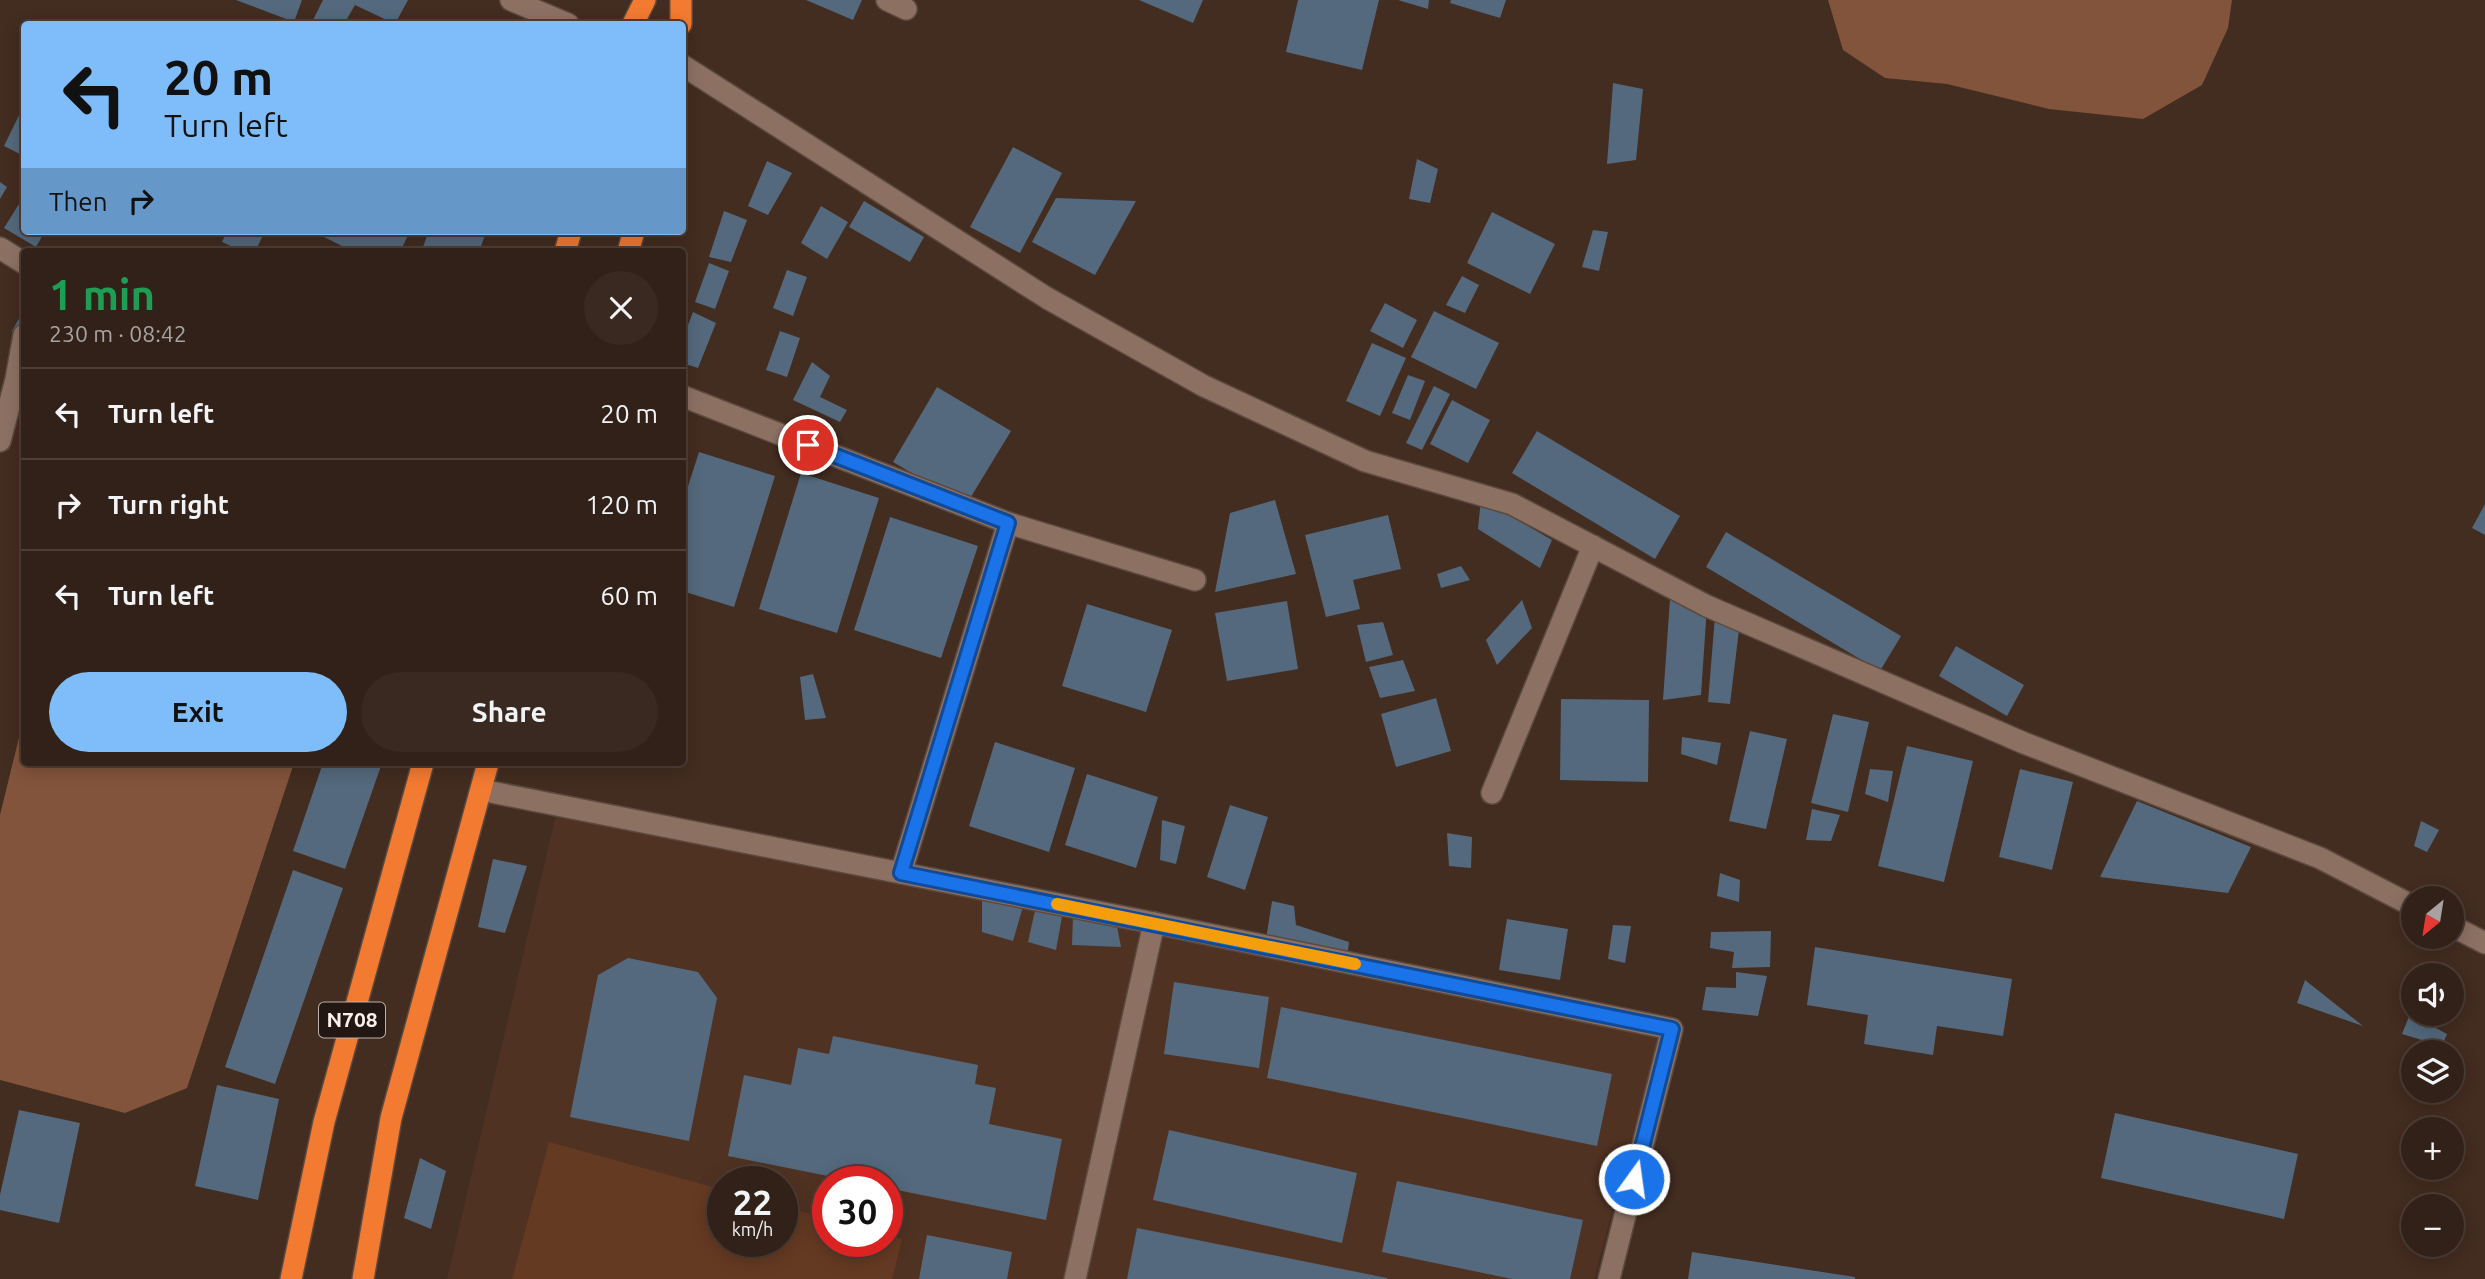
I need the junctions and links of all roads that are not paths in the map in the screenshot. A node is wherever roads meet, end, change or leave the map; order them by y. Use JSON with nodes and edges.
{"nodes":[{"id":1,"x":511,"y":0,"type":"edge"},
{"id":2,"x":645,"y":0,"type":"edge"},
{"id":3,"x":681,"y":0,"type":"edge"},
{"id":4,"x":561,"y":21,"type":"edge"},
{"id":5,"x":634,"y":21,"type":"edge"},
{"id":6,"x":681,"y":21,"type":"edge"},
{"id":7,"x":686,"y":68,"type":"edge"},
{"id":8,"x":0,"y":248,"type":"edge"},
{"id":9,"x":21,"y":261,"type":"edge"},
{"id":10,"x":21,"y":347,"type":"edge"},
{"id":11,"x":14,"y":376,"type":"edge"},
{"id":12,"x":686,"y":398,"type":"edge"},
{"id":13,"x":0,"y":440,"type":"edge"},
{"id":14,"x":1008,"y":523,"type":"junction"},
{"id":15,"x":1593,"y":546,"type":"junction"},
{"id":16,"x":1195,"y":580,"type":"dead end"},
{"id":17,"x":422,"y":766,"type":"edge"},
{"id":18,"x":487,"y":766,"type":"edge"},
{"id":19,"x":481,"y":790,"type":"junction"},
{"id":20,"x":1492,"y":793,"type":"dead end"},
{"id":21,"x":901,"y":873,"type":"junction"},
{"id":22,"x":2401,"y":900,"type":"edge"},
{"id":23,"x":1154,"y":923,"type":"junction"},
{"id":24,"x":2464,"y":932,"type":"edge"},
{"id":25,"x":2485,"y":943,"type":"edge"},
{"id":26,"x":291,"y":1279,"type":"edge"},
{"id":27,"x":363,"y":1279,"type":"edge"},
{"id":28,"x":1075,"y":1279,"type":"edge"},
{"id":29,"x":1609,"y":1279,"type":"edge"}],
"edges":[{"from":1,"to":4,"type":"street"},
{"from":2,"to":5,"type":"highway"},
{"from":3,"to":6,"type":"highway"},
{"from":7,"to":15,"type":"street"},
{"from":8,"to":9,"type":"street"},
{"from":10,"to":11,"type":"street"},
{"from":11,"to":13,"type":"street"},
{"from":12,"to":14,"type":"street"},
{"from":14,"to":16,"type":"street"},
{"from":14,"to":21,"type":"street"},
{"from":15,"to":20,"type":"street"},
{"from":15,"to":22,"type":"street"},
{"from":17,"to":26,"type":"highway","number":"N708"},
{"from":18,"to":19,"type":"highway","number":"N708"},
{"from":19,"to":21,"type":"street"},
{"from":19,"to":27,"type":"highway","number":"N708"},
{"from":21,"to":23,"type":"street"},
{"from":23,"to":28,"type":"street"},
{"from":23,"to":29,"type":"street"},
{"from":24,"to":25,"type":"street"}]}
